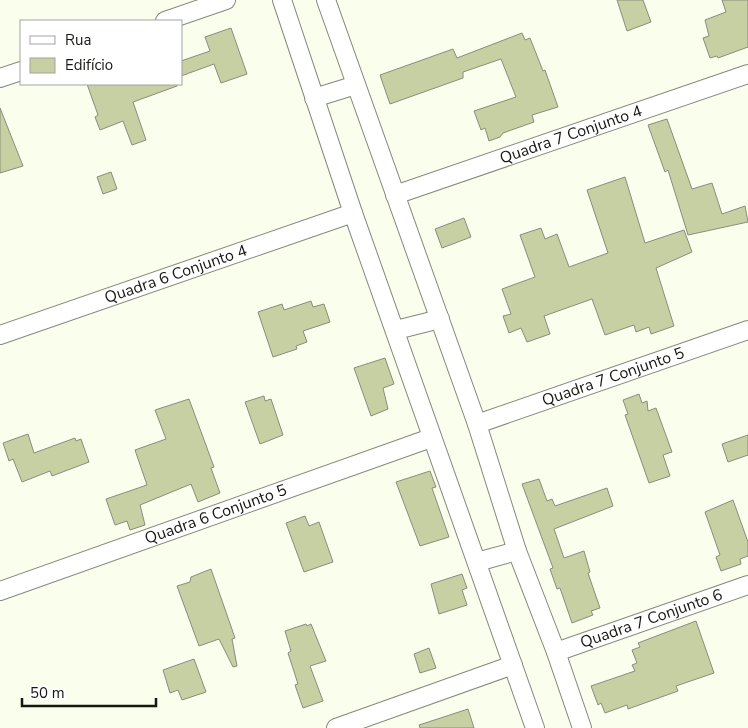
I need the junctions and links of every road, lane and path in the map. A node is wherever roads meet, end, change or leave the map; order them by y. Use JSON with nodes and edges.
{"nodes":[{"id":1,"x":226,"y":0,"type":"edge"},
{"id":2,"x":282,"y":0,"type":"edge"},
{"id":3,"x":326,"y":0,"type":"edge"},
{"id":4,"x":168,"y":20,"type":"edge"},
{"id":5,"x":20,"y":71,"type":"edge"},
{"id":6,"x":748,"y":74,"type":"edge"},
{"id":7,"x":0,"y":78,"type":"edge"},
{"id":8,"x":356,"y":85,"type":"junction"},
{"id":9,"x":314,"y":98,"type":"junction"},
{"id":10,"x":395,"y":195,"type":"junction"},
{"id":11,"x":353,"y":213,"type":"junction"},
{"id":12,"x":440,"y":319,"type":"junction"},
{"id":13,"x":396,"y":330,"type":"junction"},
{"id":14,"x":748,"y":330,"type":"edge"},
{"id":15,"x":0,"y":335,"type":"edge"},
{"id":16,"x":477,"y":424,"type":"junction"},
{"id":17,"x":432,"y":438,"type":"junction"},
{"id":18,"x":516,"y":550,"type":"junction"},
{"id":19,"x":477,"y":562,"type":"junction"},
{"id":20,"x":748,"y":585,"type":"edge"},
{"id":21,"x":0,"y":591,"type":"edge"},
{"id":22,"x":556,"y":652,"type":"junction"},
{"id":23,"x":513,"y":665,"type":"junction"},
{"id":24,"x":336,"y":728,"type":"edge"},
{"id":25,"x":535,"y":728,"type":"edge"},
{"id":26,"x":582,"y":728,"type":"edge"}],
"edges":[{"from":1,"to":4,"type":"street"},
{"from":2,"to":9,"type":"street"},
{"from":3,"to":8,"type":"street"},
{"from":5,"to":7,"type":"street"},
{"from":6,"to":10,"type":"street","name":"Quadra 7 Conjunto 4"},
{"from":8,"to":9,"type":"street"},
{"from":8,"to":10,"type":"street"},
{"from":9,"to":11,"type":"street"},
{"from":10,"to":12,"type":"street"},
{"from":11,"to":13,"type":"street"},
{"from":11,"to":15,"type":"street","name":"Quadra 6 Conjunto 4"},
{"from":12,"to":13,"type":"street"},
{"from":12,"to":16,"type":"street"},
{"from":13,"to":17,"type":"street"},
{"from":14,"to":16,"type":"street","name":"Quadra 7 Conjunto 5"},
{"from":16,"to":18,"type":"street"},
{"from":17,"to":19,"type":"street"},
{"from":17,"to":21,"type":"street","name":"Quadra 6 Conjunto 5"},
{"from":18,"to":19,"type":"street"},
{"from":18,"to":22,"type":"street"},
{"from":19,"to":23,"type":"street"},
{"from":20,"to":22,"type":"street","name":"Quadra 7 Conjunto 6"},
{"from":22,"to":26,"type":"street"},
{"from":23,"to":24,"type":"street"},
{"from":23,"to":25,"type":"street"}]}
